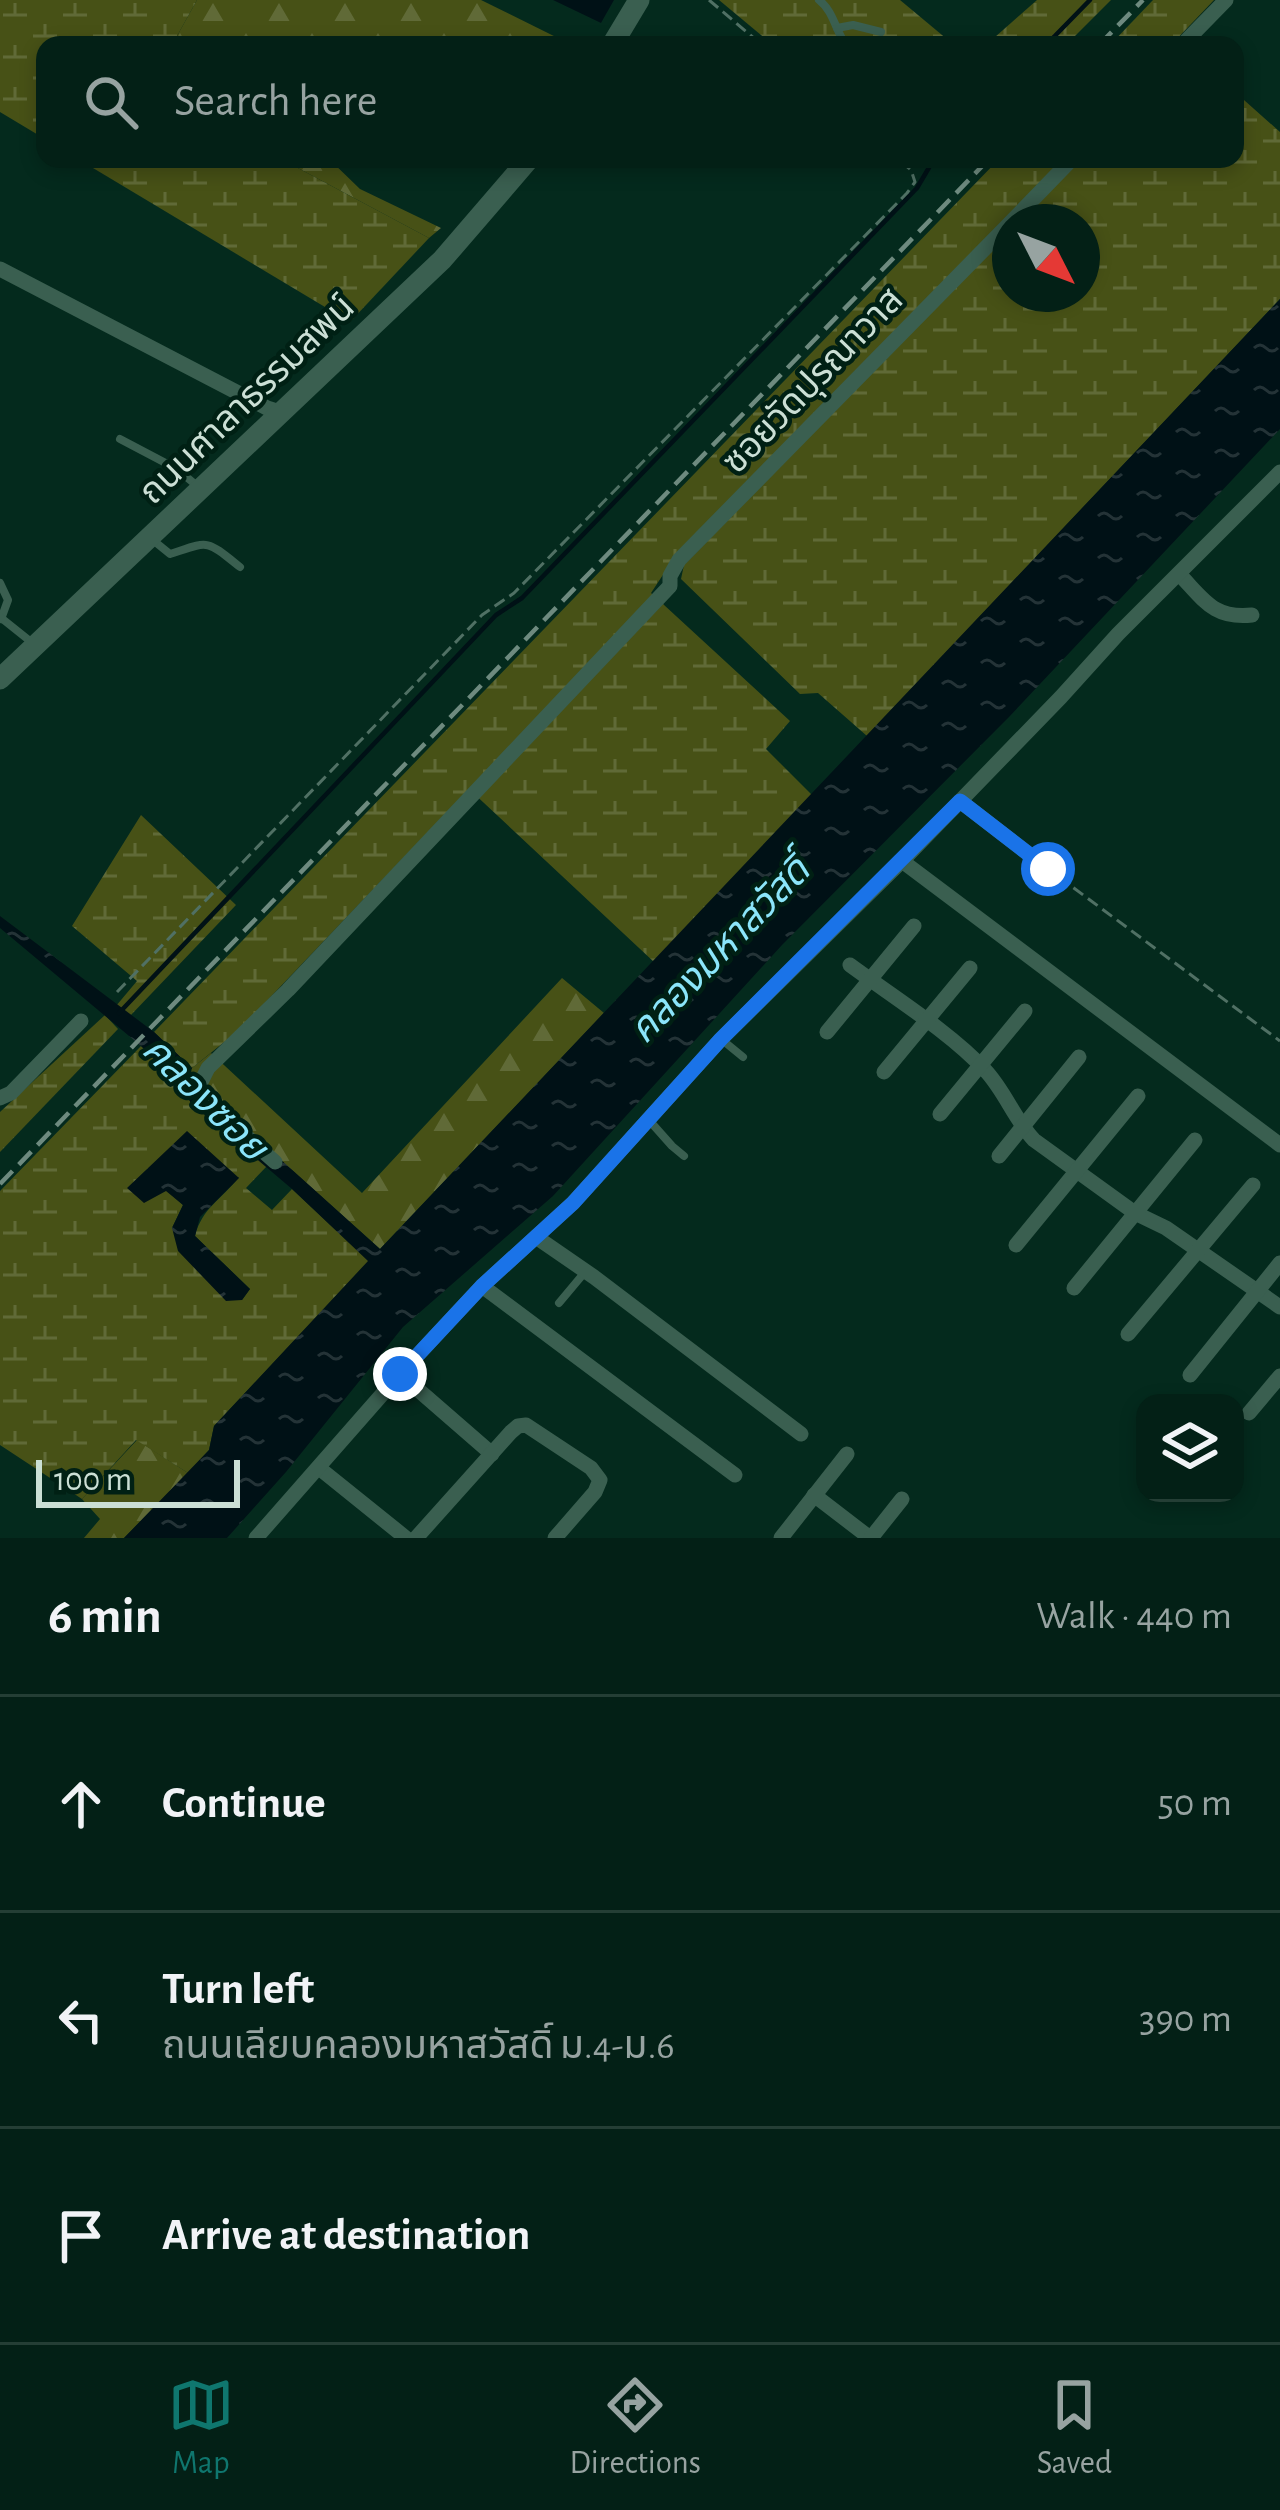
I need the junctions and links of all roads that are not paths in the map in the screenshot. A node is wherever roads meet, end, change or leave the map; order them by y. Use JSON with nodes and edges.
{"nodes":[{"id":1,"x":639,"y":0,"type":"edge"},
{"id":2,"x":819,"y":0,"type":"edge"},
{"id":3,"x":1226,"y":0,"type":"edge"},
{"id":4,"x":837,"y":28,"type":"junction"},
{"id":5,"x":881,"y":32,"type":"dead end"},
{"id":6,"x":617,"y":36,"type":"edge"},
{"id":7,"x":841,"y":36,"type":"edge"},
{"id":8,"x":1191,"y":36,"type":"edge"},
{"id":9,"x":521,"y":168,"type":"edge"},
{"id":10,"x":1063,"y":168,"type":"edge"},
{"id":11,"x":1029,"y":204,"type":"edge"},
{"id":12,"x":992,"y":242,"type":"edge"},
{"id":13,"x":0,"y":269,"type":"edge"},
{"id":14,"x":283,"y":413,"type":"junction"},
{"id":15,"x":120,"y":439,"type":"dead end"},
{"id":16,"x":1280,"y":472,"type":"edge"},
{"id":17,"x":202,"y":490,"type":"junction"},
{"id":18,"x":151,"y":538,"type":"junction"},
{"id":19,"x":240,"y":568,"type":"dead end"},
{"id":20,"x":1180,"y":575,"type":"junction"},
{"id":21,"x":0,"y":583,"type":"edge"},
{"id":22,"x":1252,"y":616,"type":"dead end"},
{"id":23,"x":0,"y":618,"type":"edge"},
{"id":24,"x":36,"y":646,"type":"junction"},
{"id":25,"x":0,"y":679,"type":"edge"},
{"id":26,"x":960,"y":801,"type":"junction"},
{"id":27,"x":902,"y":860,"type":"junction"},
{"id":28,"x":1048,"y":869,"type":"road end"},
{"id":29,"x":914,"y":926,"type":"dead end"},
{"id":30,"x":850,"y":965,"type":"dead end"},
{"id":31,"x":970,"y":968,"type":"dead end"},
{"id":32,"x":869,"y":980,"type":"junction"},
{"id":33,"x":1025,"y":1011,"type":"dead end"},
{"id":34,"x":81,"y":1021,"type":"dead end"},
{"id":35,"x":926,"y":1022,"type":"junction"},
{"id":36,"x":827,"y":1032,"type":"dead end"},
{"id":37,"x":721,"y":1039,"type":"junction"},
{"id":38,"x":743,"y":1057,"type":"dead end"},
{"id":39,"x":1079,"y":1057,"type":"dead end"},
{"id":40,"x":980,"y":1065,"type":"junction"},
{"id":41,"x":884,"y":1072,"type":"dead end"},
{"id":42,"x":1138,"y":1096,"type":"dead end"},
{"id":43,"x":0,"y":1098,"type":"edge"},
{"id":44,"x":940,"y":1114,"type":"dead end"},
{"id":45,"x":647,"y":1119,"type":"junction"},
{"id":46,"x":1022,"y":1127,"type":"junction"},
{"id":47,"x":1195,"y":1140,"type":"dead end"},
{"id":48,"x":1280,"y":1144,"type":"edge"},
{"id":49,"x":684,"y":1156,"type":"dead end"},
{"id":50,"x":998,"y":1156,"type":"dead end"},
{"id":51,"x":275,"y":1162,"type":"dead end"},
{"id":52,"x":1076,"y":1171,"type":"junction"},
{"id":53,"x":1253,"y":1185,"type":"dead end"},
{"id":54,"x":1135,"y":1213,"type":"junction"},
{"id":55,"x":536,"y":1237,"type":"junction"},
{"id":56,"x":1016,"y":1245,"type":"dead end"},
{"id":57,"x":1198,"y":1250,"type":"junction"},
{"id":58,"x":1280,"y":1263,"type":"edge"},
{"id":59,"x":586,"y":1271,"type":"junction"},
{"id":60,"x":482,"y":1286,"type":"junction"},
{"id":61,"x":1074,"y":1288,"type":"dead end"},
{"id":62,"x":1258,"y":1291,"type":"junction"},
{"id":63,"x":560,"y":1303,"type":"dead end"},
{"id":64,"x":1280,"y":1307,"type":"edge"},
{"id":65,"x":1128,"y":1334,"type":"dead end"},
{"id":66,"x":400,"y":1374,"type":"junction"},
{"id":67,"x":1190,"y":1375,"type":"dead end"},
{"id":68,"x":1280,"y":1376,"type":"edge"},
{"id":69,"x":1249,"y":1414,"type":"dead end"},
{"id":70,"x":801,"y":1435,"type":"dead end"},
{"id":71,"x":491,"y":1454,"type":"junction"},
{"id":72,"x":847,"y":1454,"type":"dead end"},
{"id":73,"x":319,"y":1468,"type":"junction"},
{"id":74,"x":735,"y":1475,"type":"dead end"},
{"id":75,"x":814,"y":1496,"type":"junction"},
{"id":76,"x":902,"y":1499,"type":"dead end"},
{"id":77,"x":256,"y":1538,"type":"edge"},
{"id":78,"x":406,"y":1538,"type":"edge"},
{"id":79,"x":416,"y":1538,"type":"edge"},
{"id":80,"x":555,"y":1538,"type":"edge"},
{"id":81,"x":781,"y":1538,"type":"edge"},
{"id":82,"x":871,"y":1538,"type":"edge"}],
"edges":[{"from":1,"to":6,"type":"street"},
{"from":2,"to":4,"type":"lane"},
{"from":3,"to":8,"type":"street"},
{"from":4,"to":5,"type":"lane"},
{"from":4,"to":7,"type":"lane"},
{"from":9,"to":14,"type":"street","name":"ถนนศาลาธรรมสพน์"},
{"from":10,"to":11,"type":"street","name":"ซอยวัดปุรณาวาส"},
{"from":12,"to":51,"type":"street","name":"ซอยวัดปุรณาวาส"},
{"from":13,"to":14,"type":"street"},
{"from":14,"to":17,"type":"street","name":"ถนนศาลาธรรมสพน์"},
{"from":15,"to":17,"type":"lane"},
{"from":16,"to":20,"type":"street"},
{"from":17,"to":18,"type":"street","name":"ถนนศาลาธรรมสพน์"},
{"from":18,"to":19,"type":"lane"},
{"from":18,"to":24,"type":"street","name":"ถนนศาลาธรรมสพน์"},
{"from":20,"to":22,"type":"street"},
{"from":20,"to":26,"type":"street"},
{"from":21,"to":23,"type":"lane"},
{"from":23,"to":24,"type":"lane"},
{"from":24,"to":25,"type":"street","name":"ถนนศาลาธรรมสพน์"},
{"from":26,"to":27,"type":"street"},
{"from":26,"to":28,"type":"street"},
{"from":27,"to":37,"type":"street"},
{"from":27,"to":48,"type":"street"},
{"from":29,"to":32,"type":"street"},
{"from":30,"to":32,"type":"street"},
{"from":31,"to":35,"type":"street"},
{"from":32,"to":35,"type":"street"},
{"from":32,"to":36,"type":"street"},
{"from":33,"to":40,"type":"street"},
{"from":34,"to":43,"type":"street"},
{"from":35,"to":40,"type":"street"},
{"from":35,"to":41,"type":"street"},
{"from":37,"to":38,"type":"lane"},
{"from":37,"to":45,"type":"street"},
{"from":39,"to":46,"type":"street"},
{"from":40,"to":44,"type":"street"},
{"from":40,"to":46,"type":"street"},
{"from":42,"to":52,"type":"street"},
{"from":45,"to":49,"type":"lane"},
{"from":45,"to":55,"type":"street"},
{"from":46,"to":50,"type":"street"},
{"from":46,"to":52,"type":"street"},
{"from":47,"to":54,"type":"street"},
{"from":52,"to":54,"type":"street"},
{"from":52,"to":56,"type":"street"},
{"from":53,"to":57,"type":"street"},
{"from":54,"to":57,"type":"street"},
{"from":54,"to":61,"type":"street"},
{"from":55,"to":59,"type":"street"},
{"from":55,"to":60,"type":"street"},
{"from":57,"to":62,"type":"street"},
{"from":57,"to":65,"type":"street"},
{"from":58,"to":62,"type":"street"},
{"from":59,"to":63,"type":"lane"},
{"from":59,"to":70,"type":"street"},
{"from":60,"to":66,"type":"street"},
{"from":60,"to":74,"type":"street"},
{"from":62,"to":64,"type":"street"},
{"from":62,"to":67,"type":"street"},
{"from":66,"to":71,"type":"street"},
{"from":66,"to":73,"type":"street"},
{"from":68,"to":69,"type":"street"},
{"from":71,"to":79,"type":"street"},
{"from":71,"to":80,"type":"street"},
{"from":72,"to":75,"type":"street"},
{"from":73,"to":77,"type":"street"},
{"from":73,"to":78,"type":"street"},
{"from":75,"to":81,"type":"street"},
{"from":75,"to":82,"type":"street"},
{"from":76,"to":82,"type":"street"}]}
